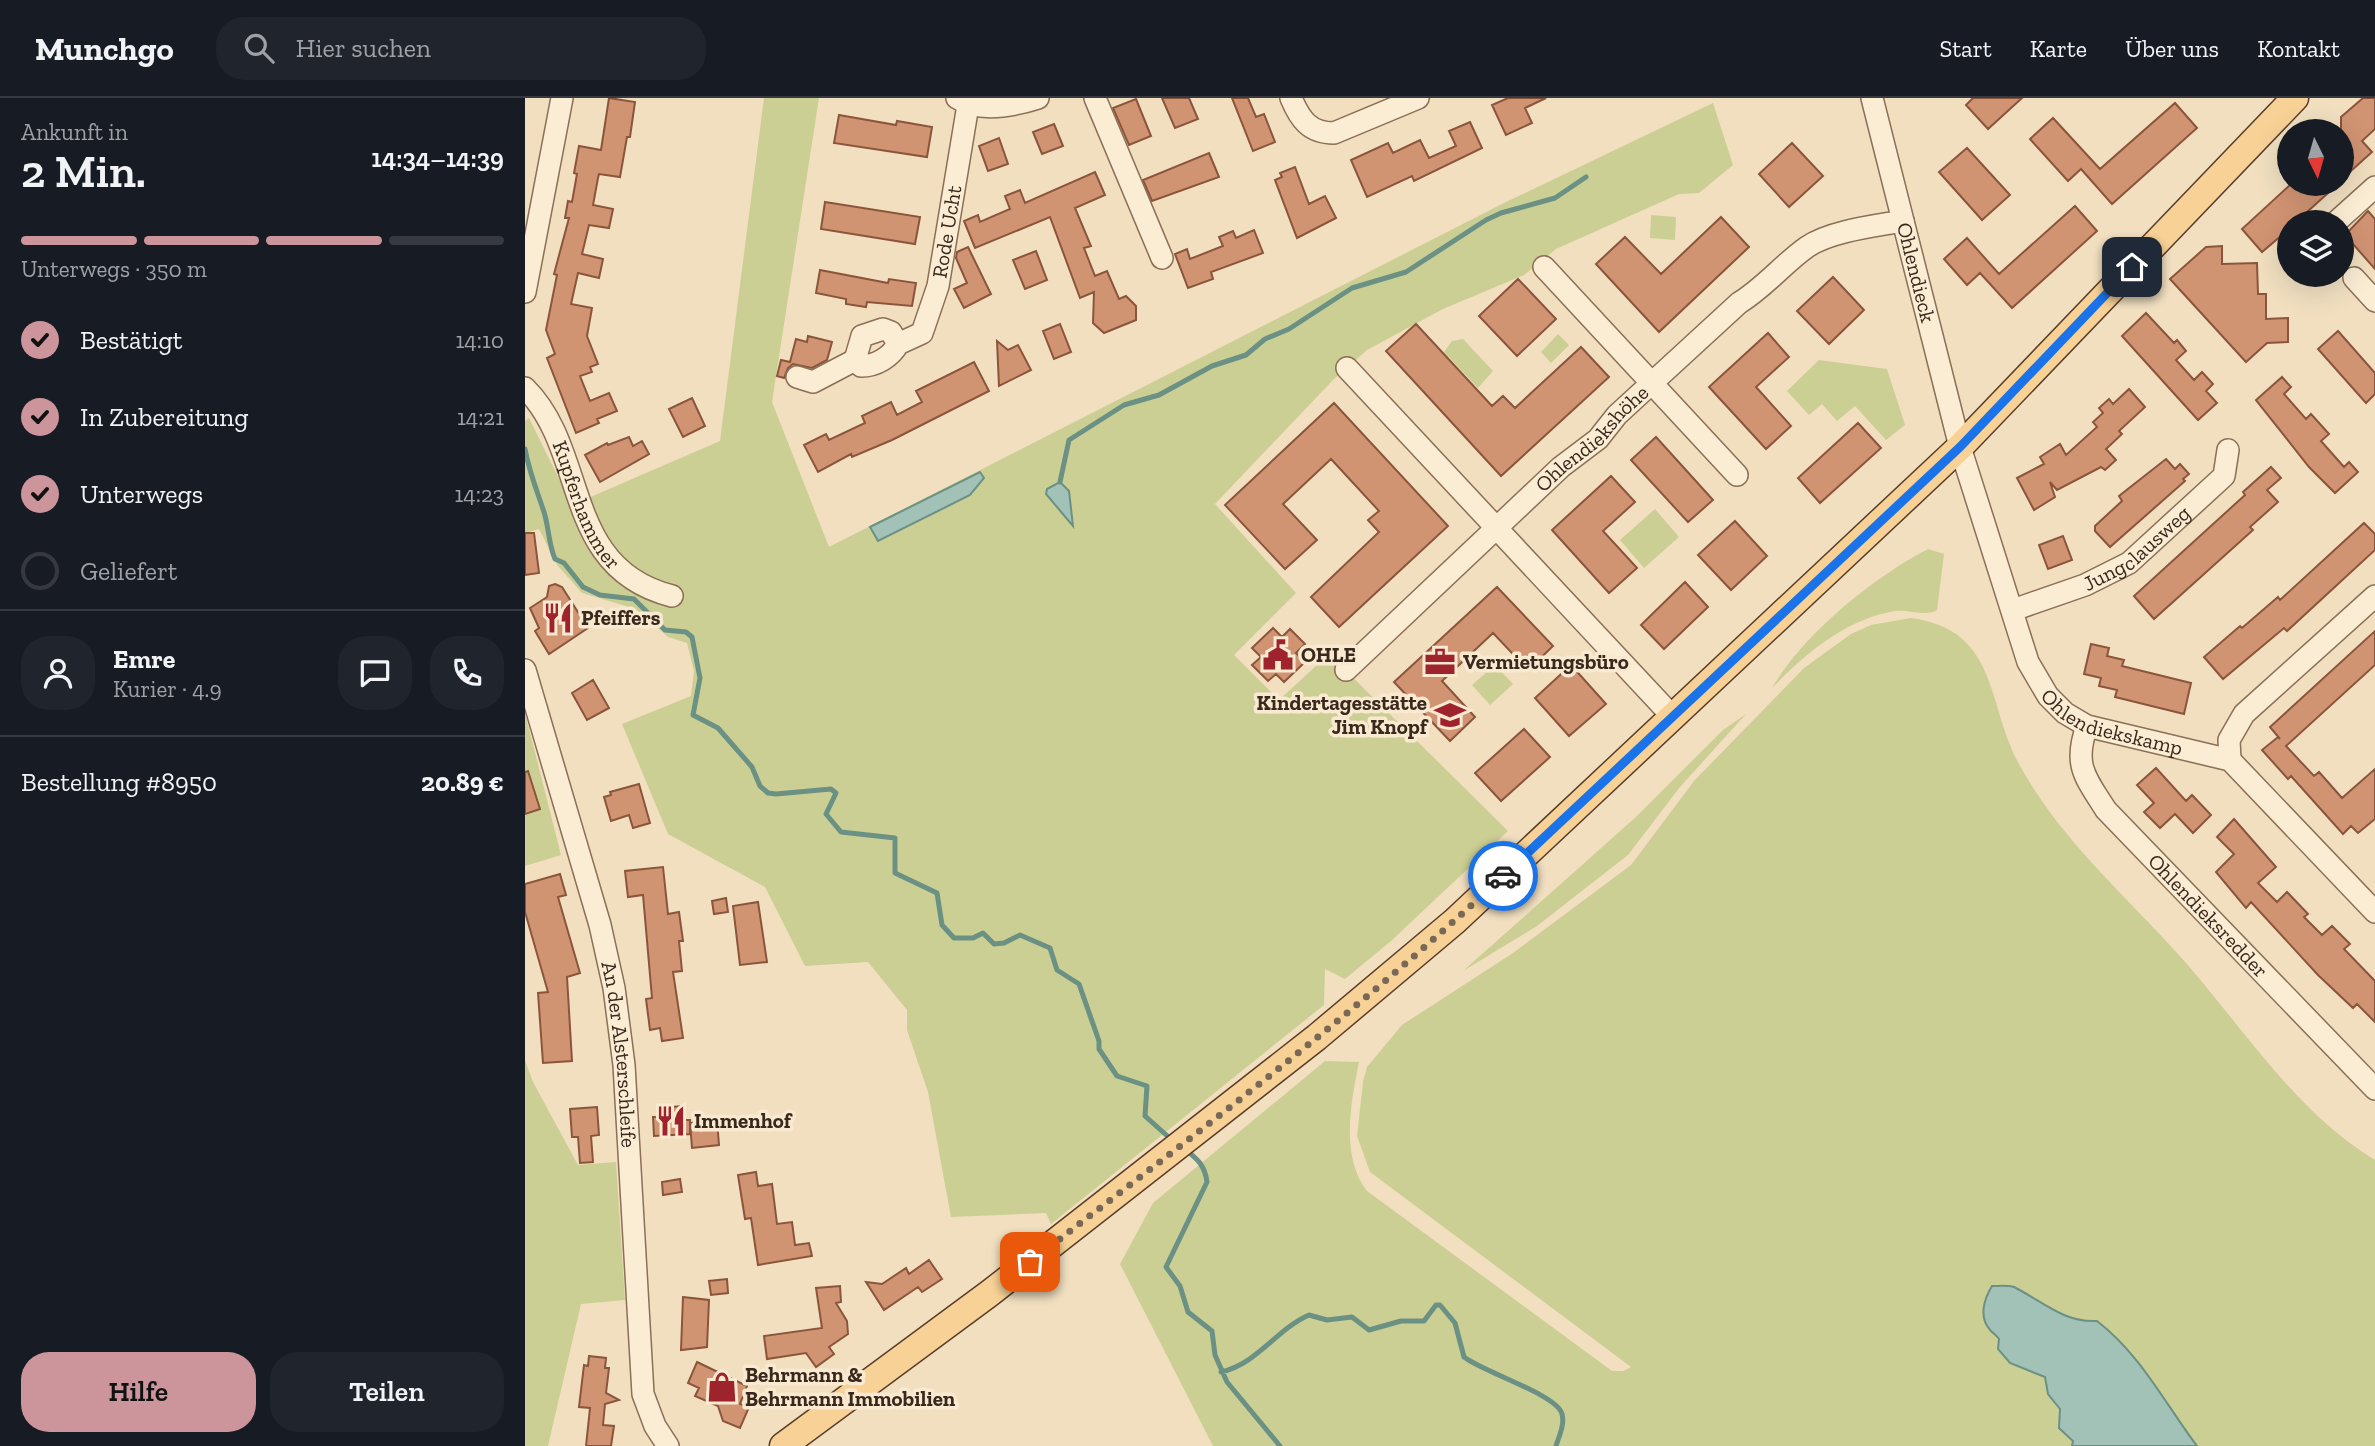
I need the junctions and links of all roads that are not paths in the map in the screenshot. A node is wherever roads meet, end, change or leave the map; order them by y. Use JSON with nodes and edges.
{"nodes":[{"id":1,"x":562,"y":98,"type":"edge"},
{"id":2,"x":1038,"y":98,"type":"edge"},
{"id":3,"x":1095,"y":98,"type":"edge"},
{"id":4,"x":1291,"y":98,"type":"edge"},
{"id":5,"x":1418,"y":98,"type":"edge"},
{"id":6,"x":1872,"y":98,"type":"edge"},
{"id":7,"x":2295,"y":98,"type":"edge"},
{"id":8,"x":963,"y":102,"type":"edge"},
{"id":9,"x":2375,"y":187,"type":"edge"},
{"id":10,"x":2349,"y":210,"type":"edge"},
{"id":11,"x":1903,"y":221,"type":"junction"},
{"id":12,"x":1162,"y":258,"type":"dead end"},
{"id":13,"x":1545,"y":267,"type":"dead end"},
{"id":14,"x":2354,"y":278,"type":"dead end"},
{"id":15,"x":525,"y":292,"type":"edge"},
{"id":16,"x":2375,"y":301,"type":"edge"},
{"id":17,"x":898,"y":344,"type":"junction"},
{"id":18,"x":855,"y":360,"type":"junction"},
{"id":19,"x":1347,"y":368,"type":"dead end"},
{"id":20,"x":797,"y":377,"type":"dead end"},
{"id":21,"x":1652,"y":384,"type":"junction"},
{"id":22,"x":525,"y":388,"type":"edge"},
{"id":23,"x":1960,"y":447,"type":"junction"},
{"id":24,"x":2228,"y":450,"type":"dead end"},
{"id":25,"x":1737,"y":475,"type":"dead end"},
{"id":26,"x":1497,"y":528,"type":"junction"},
{"id":27,"x":672,"y":596,"type":"dead end"},
{"id":28,"x":2375,"y":596,"type":"edge"},
{"id":29,"x":2013,"y":610,"type":"junction"},
{"id":30,"x":525,"y":670,"type":"edge"},
{"id":31,"x":1346,"y":670,"type":"dead end"},
{"id":32,"x":1672,"y":716,"type":"junction"},
{"id":33,"x":2087,"y":726,"type":"junction"},
{"id":34,"x":2230,"y":760,"type":"junction"},
{"id":35,"x":2375,"y":912,"type":"edge"},
{"id":36,"x":2375,"y":1089,"type":"edge"},
{"id":37,"x":668,"y":1446,"type":"edge"},
{"id":38,"x":783,"y":1446,"type":"edge"}],
"edges":[{"from":1,"to":15,"type":"street"},
{"from":2,"to":8,"type":"street"},
{"from":3,"to":12,"type":"street"},
{"from":4,"to":5,"type":"street"},
{"from":6,"to":11,"type":"street","name":"Ohlendieck"},
{"from":7,"to":23,"type":"main road"},
{"from":8,"to":17,"type":"street","name":"Rode Ucht"},
{"from":9,"to":10,"type":"street"},
{"from":11,"to":21,"type":"street","name":"Ohlendiekshöhe"},
{"from":11,"to":23,"type":"street","name":"Ohlendieck"},
{"from":13,"to":21,"type":"street"},
{"from":14,"to":16,"type":"street"},
{"from":17,"to":18,"type":"street","name":"Rode Ucht"},
{"from":17,"to":18,"type":"street"},
{"from":18,"to":20,"type":"street"},
{"from":19,"to":26,"type":"street"},
{"from":21,"to":25,"type":"street"},
{"from":21,"to":26,"type":"street","name":"Ohlendiekshöhe"},
{"from":22,"to":27,"type":"street","name":"Kupferhammer"},
{"from":23,"to":29,"type":"street","name":"Ohlendiekskamp"},
{"from":23,"to":32,"type":"main road"},
{"from":24,"to":29,"type":"street","name":"Jungclausweg"},
{"from":26,"to":31,"type":"street","name":"Ohlendiekshöhe"},
{"from":26,"to":32,"type":"street"},
{"from":28,"to":34,"type":"street"},
{"from":29,"to":33,"type":"street","name":"Ohlendiekskamp"},
{"from":30,"to":37,"type":"street","name":"An der Alsterschleife"},
{"from":32,"to":38,"type":"main road"},
{"from":33,"to":34,"type":"street","name":"Ohlendiekskamp"},
{"from":33,"to":36,"type":"street","name":"Ohlendieksredder"},
{"from":34,"to":35,"type":"street"}]}
